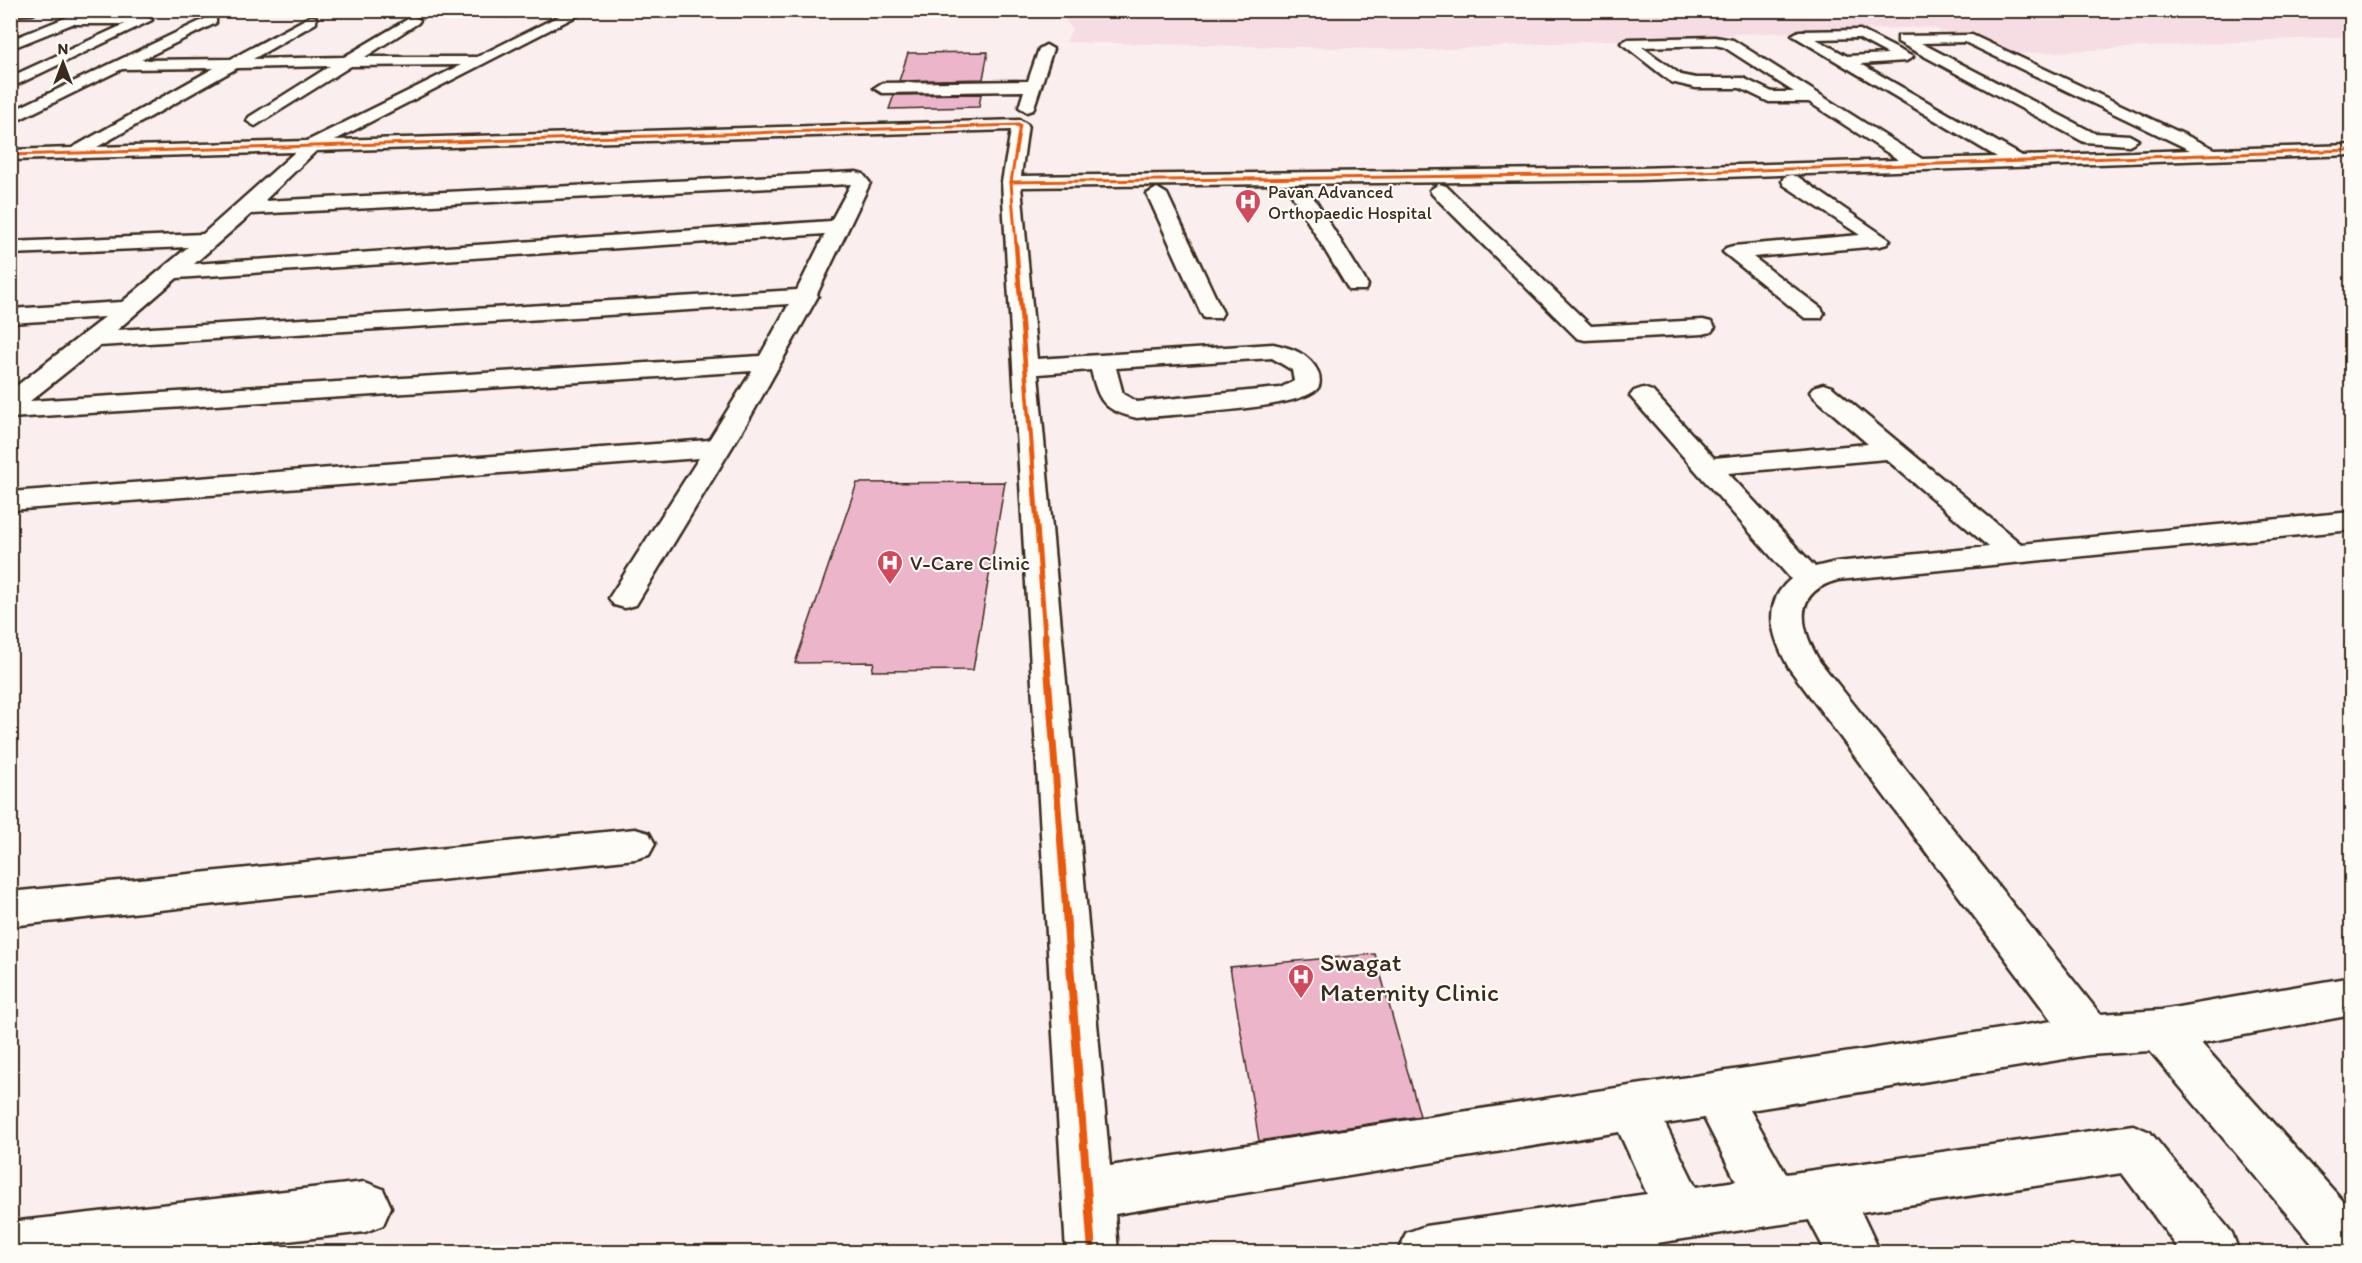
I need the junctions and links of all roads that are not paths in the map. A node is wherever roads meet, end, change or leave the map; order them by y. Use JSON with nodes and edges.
{"nodes":[{"id":1,"x":33,"y":10,"type":"edge"},
{"id":2,"x":582,"y":10,"type":"edge"},
{"id":3,"x":10,"y":11,"type":"edge"},
{"id":4,"x":217,"y":14,"type":"edge"},
{"id":5,"x":317,"y":14,"type":"edge"},
{"id":6,"x":414,"y":14,"type":"edge"},
{"id":7,"x":10,"y":21,"type":"edge"},
{"id":8,"x":14,"y":40,"type":"edge"},
{"id":9,"x":102,"y":40,"type":"junction"},
{"id":10,"x":1046,"y":49,"type":"dead end"},
{"id":11,"x":2011,"y":59,"type":"junction"},
{"id":12,"x":20,"y":60,"type":"dead end"},
{"id":13,"x":60,"y":60,"type":"junction"},
{"id":14,"x":478,"y":60,"type":"junction"},
{"id":15,"x":1758,"y":61,"type":"junction"},
{"id":16,"x":1843,"y":61,"type":"junction"},
{"id":17,"x":1943,"y":61,"type":"junction"},
{"id":18,"x":348,"y":62,"type":"junction"},
{"id":19,"x":1734,"y":62,"type":"dead end"},
{"id":20,"x":234,"y":63,"type":"junction"},
{"id":21,"x":1651,"y":63,"type":"junction"},
{"id":22,"x":1675,"y":63,"type":"dead end"},
{"id":23,"x":120,"y":64,"type":"junction"},
{"id":24,"x":10,"y":83,"type":"edge"},
{"id":25,"x":1034,"y":86,"type":"junction"},
{"id":26,"x":882,"y":88,"type":"dead end"},
{"id":27,"x":1896,"y":91,"type":"junction"},
{"id":28,"x":1864,"y":92,"type":"dead end"},
{"id":29,"x":2085,"y":94,"type":"junction"},
{"id":30,"x":2010,"y":96,"type":"junction"},
{"id":31,"x":1814,"y":98,"type":"junction"},
{"id":32,"x":10,"y":119,"type":"edge"},
{"id":33,"x":255,"y":121,"type":"dead end"},
{"id":34,"x":1020,"y":125,"type":"junction"},
{"id":35,"x":2180,"y":138,"type":"junction"},
{"id":36,"x":312,"y":145,"type":"junction"},
{"id":37,"x":2352,"y":150,"type":"edge"},
{"id":38,"x":2306,"y":151,"type":"junction"},
{"id":39,"x":75,"y":153,"type":"junction"},
{"id":40,"x":2213,"y":154,"type":"junction"},
{"id":41,"x":10,"y":155,"type":"edge"},
{"id":42,"x":2018,"y":161,"type":"junction"},
{"id":43,"x":2342,"y":163,"type":"edge"},
{"id":44,"x":1917,"y":164,"type":"junction"},
{"id":45,"x":1935,"y":175,"type":"junction"},
{"id":46,"x":1791,"y":181,"type":"junction"},
{"id":47,"x":1012,"y":188,"type":"junction"},
{"id":48,"x":1439,"y":190,"type":"junction"},
{"id":49,"x":1300,"y":192,"type":"junction"},
{"id":50,"x":1157,"y":194,"type":"junction"},
{"id":51,"x":246,"y":208,"type":"junction"},
{"id":52,"x":838,"y":227,"type":"junction"},
{"id":53,"x":207,"y":240,"type":"junction"},
{"id":54,"x":10,"y":248,"type":"edge"},
{"id":55,"x":168,"y":272,"type":"junction"},
{"id":56,"x":1357,"y":285,"type":"dead end"},
{"id":57,"x":807,"y":296,"type":"junction"},
{"id":58,"x":126,"y":309,"type":"junction"},
{"id":59,"x":1212,"y":313,"type":"dead end"},
{"id":60,"x":1813,"y":313,"type":"dead end"},
{"id":61,"x":10,"y":316,"type":"edge"},
{"id":62,"x":1703,"y":327,"type":"dead end"},
{"id":63,"x":93,"y":339,"type":"junction"},
{"id":64,"x":767,"y":363,"type":"junction"},
{"id":65,"x":1102,"y":363,"type":"junction"},
{"id":66,"x":1025,"y":367,"type":"junction"},
{"id":67,"x":42,"y":380,"type":"junction"},
{"id":68,"x":10,"y":382,"type":"edge"},
{"id":69,"x":1823,"y":392,"type":"dead end"},
{"id":70,"x":1643,"y":396,"type":"dead end"},
{"id":71,"x":10,"y":404,"type":"edge"},
{"id":72,"x":10,"y":410,"type":"edge"},
{"id":73,"x":718,"y":448,"type":"junction"},
{"id":74,"x":1892,"y":450,"type":"junction"},
{"id":75,"x":1708,"y":467,"type":"junction"},
{"id":76,"x":10,"y":501,"type":"edge"},
{"id":77,"x":2352,"y":521,"type":"edge"},
{"id":78,"x":2015,"y":554,"type":"junction"},
{"id":79,"x":1809,"y":580,"type":"junction"},
{"id":80,"x":625,"y":598,"type":"dead end"},
{"id":81,"x":635,"y":844,"type":"dead end"},
{"id":82,"x":10,"y":909,"type":"edge"},
{"id":83,"x":2352,"y":996,"type":"edge"},
{"id":84,"x":2161,"y":1030,"type":"junction"},
{"id":85,"x":2089,"y":1035,"type":"junction"},
{"id":86,"x":1716,"y":1094,"type":"junction"},
{"id":87,"x":1632,"y":1108,"type":"junction"},
{"id":88,"x":1087,"y":1194,"type":"junction"},
{"id":89,"x":1823,"y":1195,"type":"junction"},
{"id":90,"x":1772,"y":1200,"type":"junction"},
{"id":91,"x":365,"y":1207,"type":"dead end"},
{"id":92,"x":1682,"y":1214,"type":"junction"},
{"id":93,"x":1628,"y":1238,"type":"edge"},
{"id":94,"x":10,"y":1248,"type":"edge"},
{"id":95,"x":2352,"y":1251,"type":"edge"},
{"id":96,"x":1092,"y":1252,"type":"edge"},
{"id":97,"x":1425,"y":1252,"type":"edge"},
{"id":98,"x":1854,"y":1252,"type":"edge"},
{"id":99,"x":2213,"y":1252,"type":"edge"}],
"edges":[{"from":1,"to":3,"type":"street"},
{"from":2,"to":14,"type":"street"},
{"from":4,"to":23,"type":"street"},
{"from":5,"to":20,"type":"street"},
{"from":6,"to":18,"type":"street"},
{"from":7,"to":8,"type":"street"},
{"from":8,"to":9,"type":"street"},
{"from":8,"to":9,"type":"street"},
{"from":9,"to":13,"type":"street"},
{"from":10,"to":25,"type":"street"},
{"from":11,"to":17,"type":"street"},
{"from":11,"to":17,"type":"street"},
{"from":11,"to":29,"type":"street"},
{"from":12,"to":13,"type":"street"},
{"from":13,"to":24,"type":"street"},
{"from":14,"to":18,"type":"street"},
{"from":14,"to":36,"type":"street"},
{"from":15,"to":19,"type":"street"},
{"from":15,"to":21,"type":"street"},
{"from":15,"to":31,"type":"street"},
{"from":16,"to":16,"type":"street"},
{"from":16,"to":27,"type":"street"},
{"from":17,"to":30,"type":"street"},
{"from":18,"to":20,"type":"street"},
{"from":18,"to":33,"type":"street"},
{"from":20,"to":23,"type":"street"},
{"from":20,"to":39,"type":"street"},
{"from":21,"to":22,"type":"street"},
{"from":21,"to":31,"type":"street"},
{"from":23,"to":32,"type":"street"},
{"from":25,"to":26,"type":"street"},
{"from":25,"to":34,"type":"street"},
{"from":27,"to":28,"type":"street"},
{"from":27,"to":42,"type":"street"},
{"from":29,"to":30,"type":"street"},
{"from":29,"to":35,"type":"street"},
{"from":30,"to":35,"type":"street"},
{"from":31,"to":44,"type":"street"},
{"from":34,"to":36,"type":"street"},
{"from":34,"to":47,"type":"street"},
{"from":35,"to":40,"type":"street"},
{"from":36,"to":39,"type":"street"},
{"from":36,"to":51,"type":"street"},
{"from":37,"to":38,"type":"street"},
{"from":38,"to":40,"type":"street"},
{"from":38,"to":43,"type":"street"},
{"from":39,"to":41,"type":"street"},
{"from":40,"to":42,"type":"street"},
{"from":42,"to":44,"type":"street"},
{"from":43,"to":45,"type":"street"},
{"from":44,"to":45,"type":"street"},
{"from":44,"to":47,"type":"street"},
{"from":45,"to":46,"type":"street"},
{"from":46,"to":48,"type":"street"},
{"from":46,"to":60,"type":"street"},
{"from":47,"to":50,"type":"street"},
{"from":47,"to":66,"type":"street"},
{"from":48,"to":49,"type":"street"},
{"from":48,"to":62,"type":"street"},
{"from":49,"to":50,"type":"street"},
{"from":49,"to":56,"type":"street"},
{"from":50,"to":59,"type":"street"},
{"from":51,"to":52,"type":"street"},
{"from":51,"to":53,"type":"street"},
{"from":52,"to":55,"type":"street"},
{"from":52,"to":57,"type":"street"},
{"from":53,"to":54,"type":"street"},
{"from":53,"to":55,"type":"street"},
{"from":55,"to":58,"type":"street"},
{"from":57,"to":63,"type":"street"},
{"from":57,"to":64,"type":"street"},
{"from":58,"to":61,"type":"street"},
{"from":58,"to":63,"type":"street"},
{"from":63,"to":67,"type":"street"},
{"from":64,"to":72,"type":"street"},
{"from":64,"to":73,"type":"street"},
{"from":65,"to":65,"type":"street"},
{"from":65,"to":66,"type":"street"},
{"from":66,"to":88,"type":"street"},
{"from":67,"to":68,"type":"street"},
{"from":67,"to":71,"type":"street"},
{"from":69,"to":74,"type":"street"},
{"from":70,"to":75,"type":"street"},
{"from":73,"to":76,"type":"street"},
{"from":73,"to":80,"type":"street"},
{"from":74,"to":75,"type":"street"},
{"from":74,"to":78,"type":"street"},
{"from":75,"to":79,"type":"street"},
{"from":77,"to":78,"type":"street"},
{"from":78,"to":79,"type":"street"},
{"from":79,"to":85,"type":"street"},
{"from":81,"to":82,"type":"street"},
{"from":83,"to":84,"type":"street"},
{"from":84,"to":85,"type":"street"},
{"from":84,"to":95,"type":"street"},
{"from":85,"to":86,"type":"street"},
{"from":86,"to":87,"type":"street"},
{"from":86,"to":90,"type":"street"},
{"from":87,"to":88,"type":"street"},
{"from":87,"to":92,"type":"street"},
{"from":88,"to":96,"type":"street"},
{"from":89,"to":90,"type":"street"},
{"from":89,"to":98,"type":"street"},
{"from":89,"to":99,"type":"street"},
{"from":90,"to":92,"type":"street"},
{"from":91,"to":94,"type":"street"},
{"from":92,"to":93,"type":"street"},
{"from":93,"to":97,"type":"street"}]}
